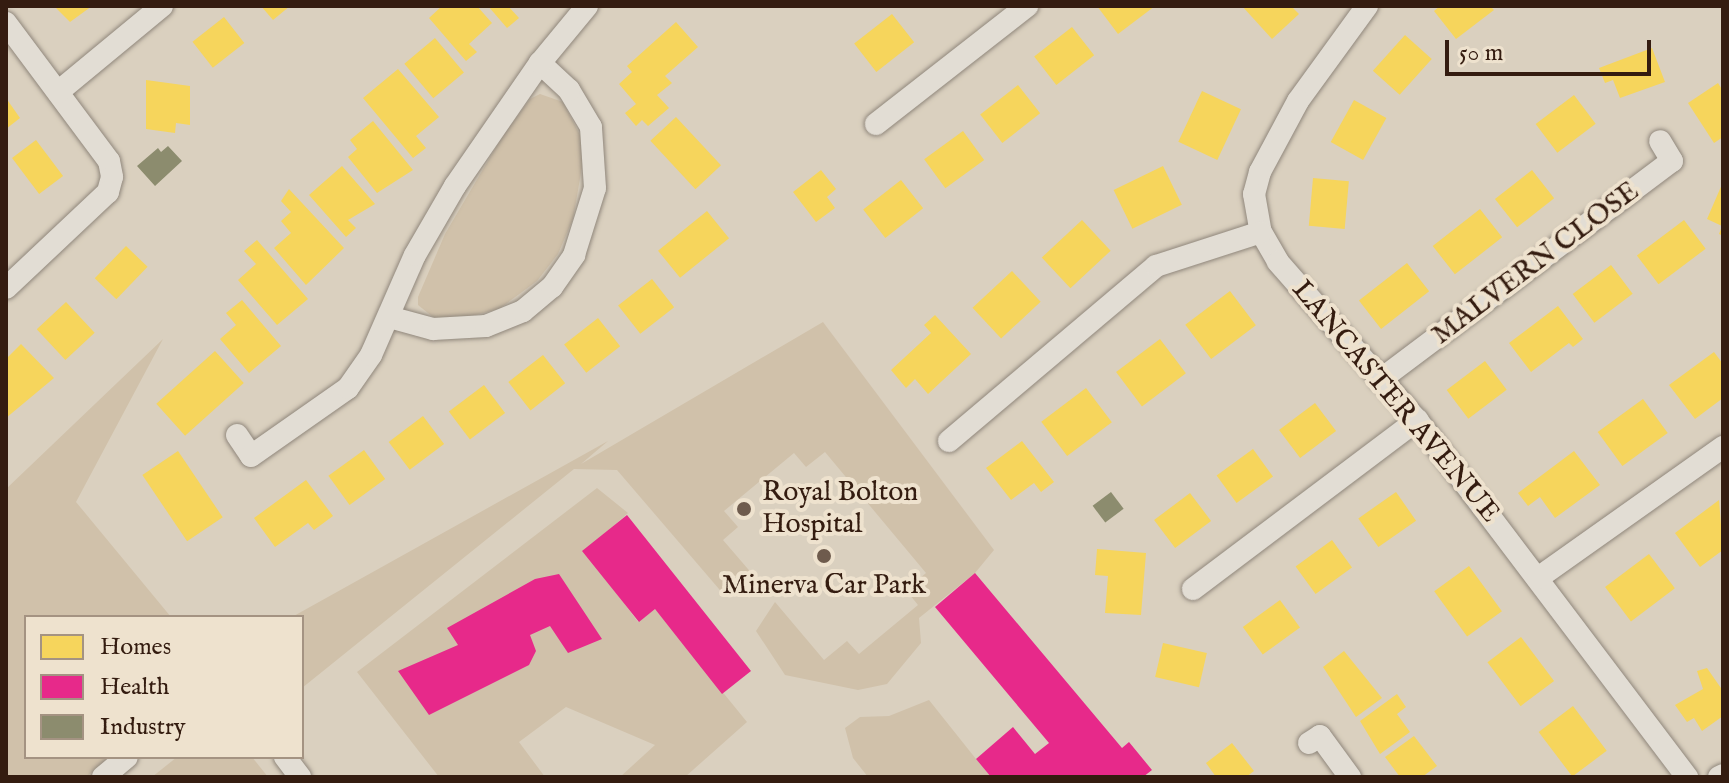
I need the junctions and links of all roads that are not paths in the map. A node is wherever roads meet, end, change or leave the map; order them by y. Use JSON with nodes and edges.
{"nodes":[{"id":1,"x":162,"y":6,"type":"edge"},
{"id":2,"x":587,"y":6,"type":"edge"},
{"id":3,"x":1027,"y":6,"type":"edge"},
{"id":4,"x":1361,"y":8,"type":"edge"},
{"id":5,"x":6,"y":23,"type":"edge"},
{"id":6,"x":540,"y":63,"type":"junction"},
{"id":7,"x":58,"y":92,"type":"junction"},
{"id":8,"x":876,"y":124,"type":"dead end"},
{"id":9,"x":1660,"y":141,"type":"dead end"},
{"id":10,"x":1261,"y":232,"type":"junction"},
{"id":11,"x":6,"y":288,"type":"edge"},
{"id":12,"x":389,"y":317,"type":"junction"},
{"id":13,"x":1380,"y":380,"type":"junction"},
{"id":14,"x":1417,"y":420,"type":"junction"},
{"id":15,"x":237,"y":435,"type":"dead end"},
{"id":16,"x":949,"y":441,"type":"dead end"},
{"id":17,"x":1723,"y":447,"type":"edge"},
{"id":18,"x":1538,"y":578,"type":"junction"},
{"id":19,"x":1193,"y":589,"type":"dead end"},
{"id":20,"x":1309,"y":743,"type":"dead end"},
{"id":21,"x":125,"y":759,"type":"edge"},
{"id":22,"x":286,"y":759,"type":"edge"},
{"id":23,"x":103,"y":777,"type":"edge"},
{"id":24,"x":300,"y":777,"type":"edge"},
{"id":25,"x":1350,"y":777,"type":"edge"},
{"id":26,"x":1687,"y":777,"type":"edge"}],
"edges":[{"from":1,"to":7,"type":"street"},
{"from":2,"to":6,"type":"street"},
{"from":3,"to":8,"type":"street"},
{"from":4,"to":10,"type":"street","name":"LANCASTER AVENUE"},
{"from":5,"to":7,"type":"street"},
{"from":6,"to":12,"type":"street"},
{"from":6,"to":12,"type":"street"},
{"from":7,"to":11,"type":"street"},
{"from":9,"to":13,"type":"street","name":"MALVERN CLOSE"},
{"from":10,"to":13,"type":"street","name":"LANCASTER AVENUE"},
{"from":10,"to":16,"type":"street"},
{"from":12,"to":15,"type":"street"},
{"from":13,"to":14,"type":"street","name":"LANCASTER AVENUE"},
{"from":14,"to":18,"type":"street","name":"LANCASTER AVENUE"},
{"from":14,"to":19,"type":"street"},
{"from":17,"to":18,"type":"street"},
{"from":18,"to":26,"type":"street","name":"LANCASTER AVENUE"},
{"from":20,"to":25,"type":"street"},
{"from":21,"to":23,"type":"street"},
{"from":22,"to":24,"type":"street"}]}
